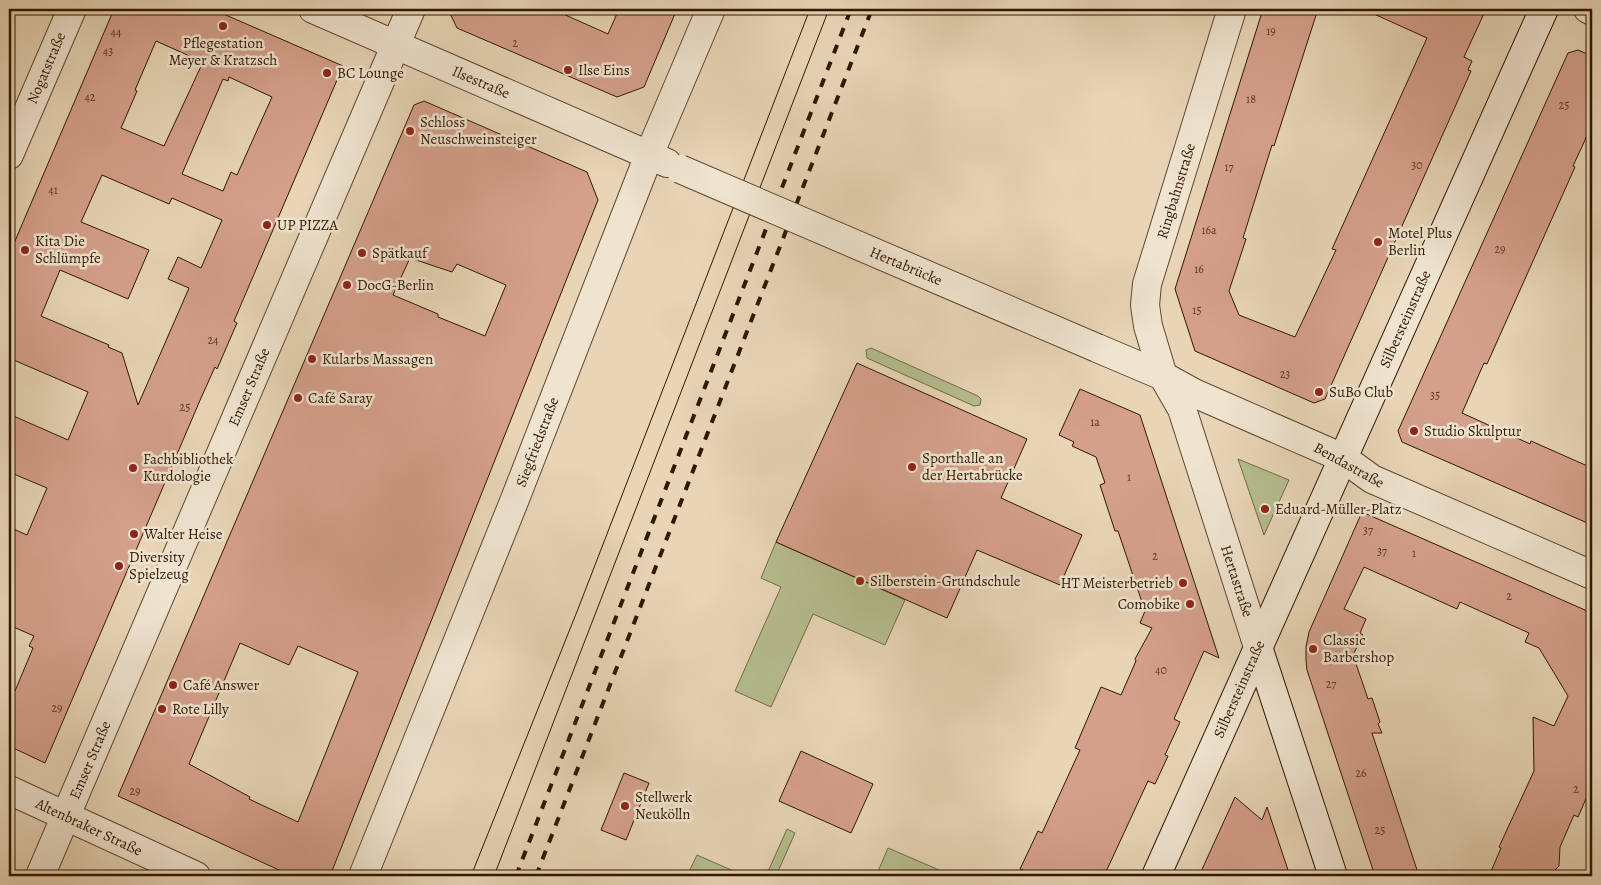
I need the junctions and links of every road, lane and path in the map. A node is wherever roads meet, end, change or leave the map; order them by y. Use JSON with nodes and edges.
{"nodes":[{"id":1,"x":72,"y":9,"type":"edge"},
{"id":2,"x":313,"y":9,"type":"edge"},
{"id":3,"x":411,"y":9,"type":"edge"},
{"id":4,"x":711,"y":9,"type":"edge"},
{"id":5,"x":1232,"y":9,"type":"edge"},
{"id":6,"x":1544,"y":9,"type":"edge"},
{"id":7,"x":1588,"y":9,"type":"edge"},
{"id":8,"x":1592,"y":11,"type":"edge"},
{"id":9,"x":396,"y":45,"type":"junction"},
{"id":10,"x":9,"y":155,"type":"edge"},
{"id":11,"x":649,"y":155,"type":"junction"},
{"id":12,"x":1162,"y":376,"type":"junction"},
{"id":13,"x":1343,"y":458,"type":"junction"},
{"id":14,"x":1592,"y":575,"type":"edge"},
{"id":15,"x":1258,"y":647,"type":"junction"},
{"id":16,"x":9,"y":790,"type":"edge"},
{"id":17,"x":65,"y":816,"type":"junction"},
{"id":18,"x":40,"y":876,"type":"edge"},
{"id":19,"x":196,"y":876,"type":"edge"},
{"id":20,"x":363,"y":876,"type":"edge"},
{"id":21,"x":1156,"y":876,"type":"edge"},
{"id":22,"x":1333,"y":876,"type":"edge"}],
"edges":[{"from":1,"to":10,"type":"street","name":"Nogatstraße"},
{"from":2,"to":9,"type":"street","name":"Ilsestraße"},
{"from":3,"to":9,"type":"street","name":"Emser Straße"},
{"from":4,"to":11,"type":"street","name":"Siegfriedstraße"},
{"from":5,"to":12,"type":"street","name":"Ringbahnstraße"},
{"from":6,"to":13,"type":"street","name":"Silbersteinstraße"},
{"from":7,"to":8,"type":"street"},
{"from":9,"to":11,"type":"street","name":"Ilsestraße"},
{"from":9,"to":17,"type":"street","name":"Emser Straße"},
{"from":11,"to":12,"type":"street","name":"Hertabrücke","bridge":true},
{"from":11,"to":20,"type":"street","name":"Siegfriedstraße"},
{"from":12,"to":13,"type":"street","name":"Bendastraße"},
{"from":12,"to":15,"type":"street","name":"Hertastraße"},
{"from":13,"to":14,"type":"street","name":"Bendastraße"},
{"from":13,"to":15,"type":"street","name":"Silbersteinstraße"},
{"from":15,"to":21,"type":"street","name":"Silbersteinstraße"},
{"from":15,"to":22,"type":"street","name":"Hertastraße"},
{"from":16,"to":17,"type":"street","name":"Altenbraker Straße"},
{"from":17,"to":18,"type":"street","name":"Emser Straße"},
{"from":17,"to":19,"type":"street","name":"Altenbraker Straße"}]}
